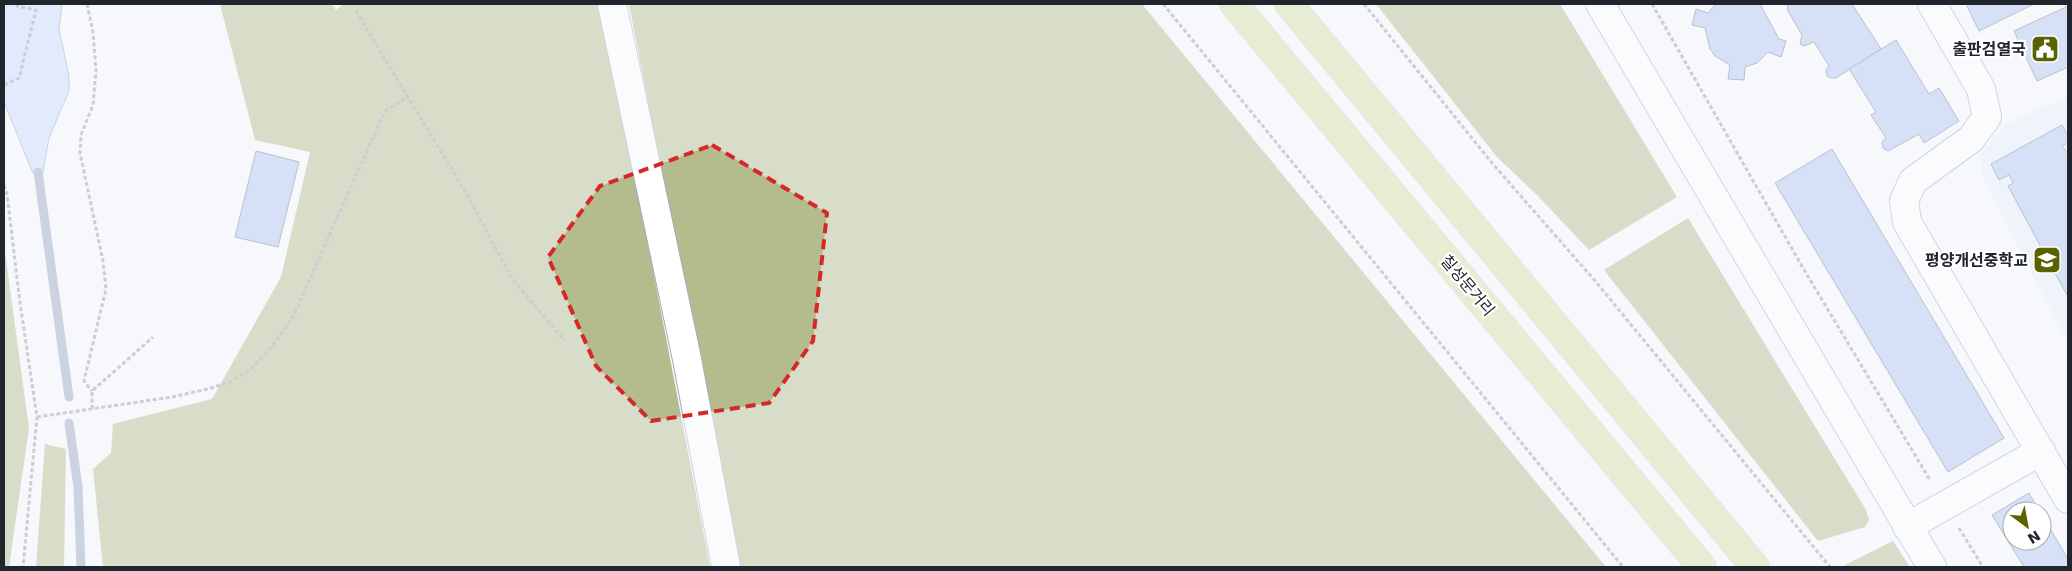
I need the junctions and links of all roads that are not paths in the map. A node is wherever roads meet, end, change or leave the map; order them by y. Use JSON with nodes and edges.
{"nodes":[{"id":1,"x":612,"y":4,"type":"edge"},
{"id":2,"x":1234,"y":4,"type":"edge"},
{"id":3,"x":1289,"y":4,"type":"edge"},
{"id":4,"x":1600,"y":4,"type":"edge"},
{"id":5,"x":1932,"y":4,"type":"edge"},
{"id":6,"x":2041,"y":451,"type":"junction"},
{"id":7,"x":2068,"y":499,"type":"edge"},
{"id":8,"x":1907,"y":527,"type":"junction"},
{"id":9,"x":726,"y":567,"type":"edge"},
{"id":10,"x":1702,"y":567,"type":"edge"},
{"id":11,"x":1755,"y":567,"type":"edge"},
{"id":12,"x":1932,"y":567,"type":"edge"}],
"edges":[{"from":1,"to":9,"type":"street"},
{"from":2,"to":10,"type":"main road","name":"칠성문거리"},
{"from":3,"to":11,"type":"main road"},
{"from":4,"to":8,"type":"street"},
{"from":5,"to":6,"type":"street"},
{"from":6,"to":7,"type":"street"},
{"from":6,"to":8,"type":"street"},
{"from":8,"to":12,"type":"street"}]}
